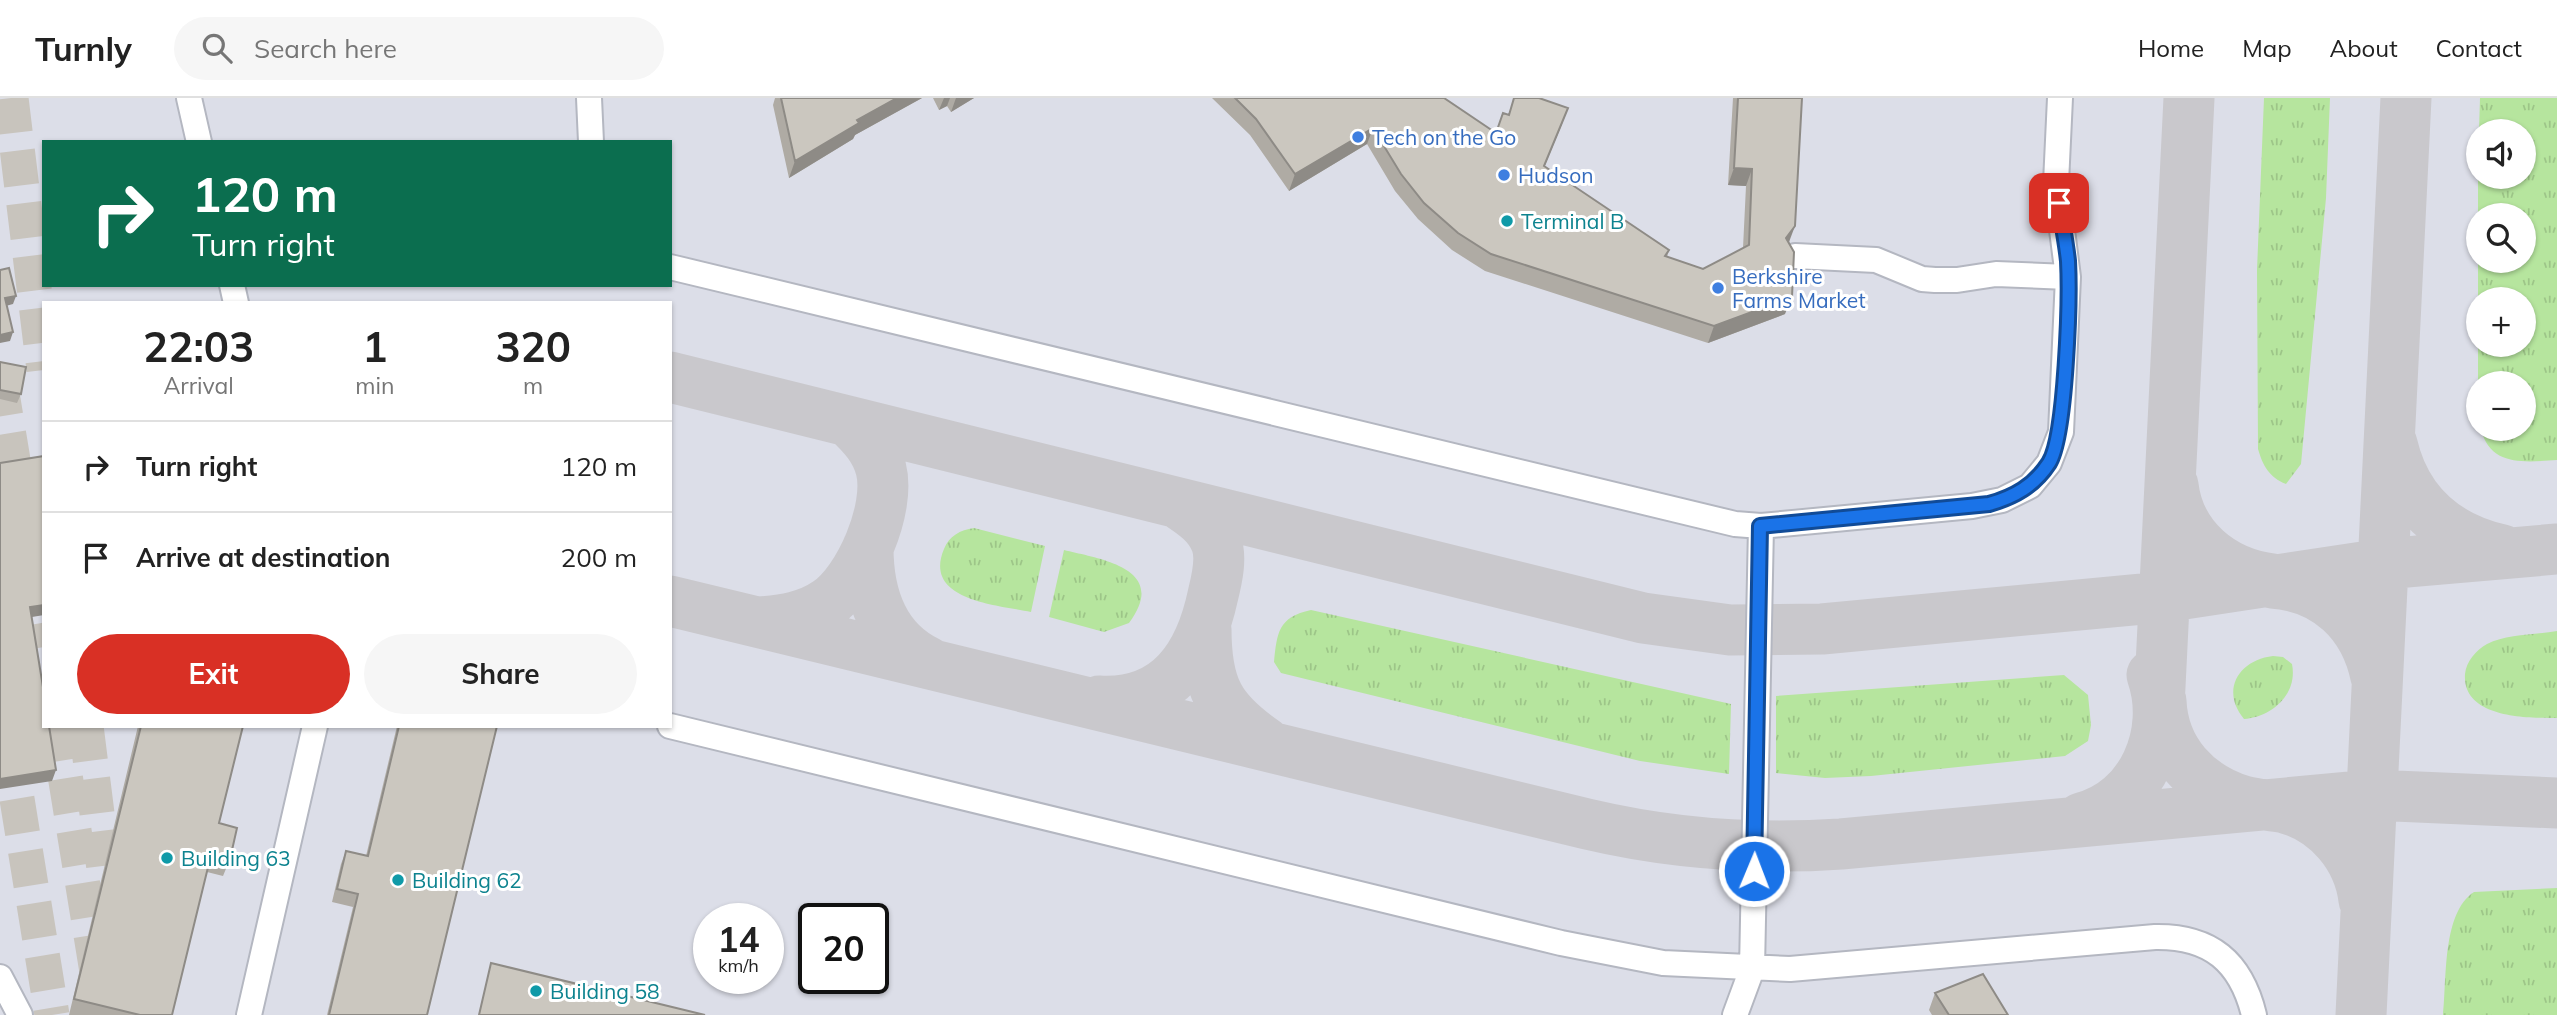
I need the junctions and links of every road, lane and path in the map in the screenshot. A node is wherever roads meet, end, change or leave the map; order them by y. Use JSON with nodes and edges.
{"nodes":[{"id":1,"x":188,"y":98,"type":"edge"},
{"id":2,"x":589,"y":98,"type":"edge"},
{"id":3,"x":2060,"y":98,"type":"edge"},
{"id":4,"x":198,"y":140,"type":"edge"},
{"id":5,"x":591,"y":140,"type":"edge"},
{"id":6,"x":1795,"y":256,"type":"edge"},
{"id":7,"x":672,"y":267,"type":"edge"},
{"id":8,"x":2068,"y":277,"type":"junction"},
{"id":9,"x":1760,"y":526,"type":"junction"},
{"id":10,"x":672,"y":726,"type":"edge"},
{"id":11,"x":315,"y":728,"type":"edge"},
{"id":12,"x":1752,"y":969,"type":"junction"},
{"id":13,"x":0,"y":979,"type":"edge"},
{"id":14,"x":9,"y":1007,"type":"edge"},
{"id":15,"x":250,"y":1015,"type":"edge"},
{"id":16,"x":1719,"y":1015,"type":"edge"},
{"id":17,"x":1735,"y":1015,"type":"edge"},
{"id":18,"x":2254,"y":1015,"type":"edge"}],
"edges":[{"from":1,"to":4,"type":"street"},
{"from":2,"to":5,"type":"street"},
{"from":3,"to":8,"type":"street"},
{"from":6,"to":8,"type":"street"},
{"from":7,"to":9,"type":"street"},
{"from":8,"to":9,"type":"street"},
{"from":9,"to":12,"type":"street"},
{"from":10,"to":12,"type":"street"},
{"from":11,"to":15,"type":"street"},
{"from":12,"to":16,"type":"street"},
{"from":12,"to":17,"type":"street"},
{"from":12,"to":18,"type":"street"},
{"from":13,"to":14,"type":"street"}]}
